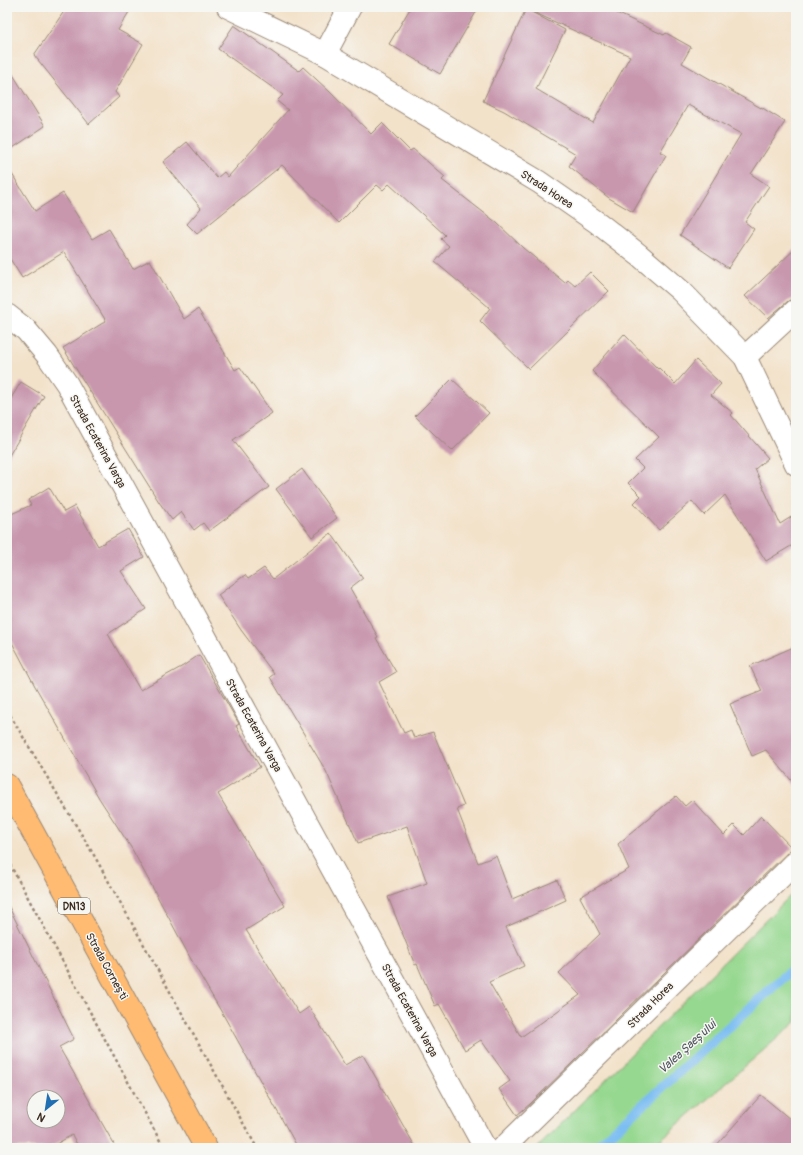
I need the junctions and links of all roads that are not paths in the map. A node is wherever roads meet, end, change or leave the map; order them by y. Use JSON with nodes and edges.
{"nodes":[{"id":1,"x":228,"y":7,"type":"edge"},
{"id":2,"x":350,"y":7,"type":"edge"},
{"id":3,"x":325,"y":54,"type":"junction"},
{"id":4,"x":796,"y":310,"type":"edge"},
{"id":5,"x":7,"y":315,"type":"edge"},
{"id":6,"x":745,"y":357,"type":"junction"},
{"id":7,"x":796,"y":464,"type":"edge"},
{"id":8,"x":7,"y":785,"type":"edge"},
{"id":9,"x":796,"y":862,"type":"edge"},
{"id":10,"x":206,"y":1148,"type":"edge"},
{"id":11,"x":485,"y":1148,"type":"edge"},
{"id":12,"x":503,"y":1148,"type":"edge"}],
"edges":[{"from":1,"to":3,"type":"street","name":"Strada Horea"},
{"from":2,"to":3,"type":"street"},
{"from":3,"to":6,"type":"street","name":"Strada Horea"},
{"from":4,"to":6,"type":"street"},
{"from":5,"to":11,"type":"street","name":"Strada Ecaterina Varga"},
{"from":6,"to":7,"type":"street","name":"Strada Horea"},
{"from":8,"to":10,"type":"highway","name":"Strada Cornești","number":"DN13"},
{"from":9,"to":12,"type":"street","name":"Strada Horea"}]}
